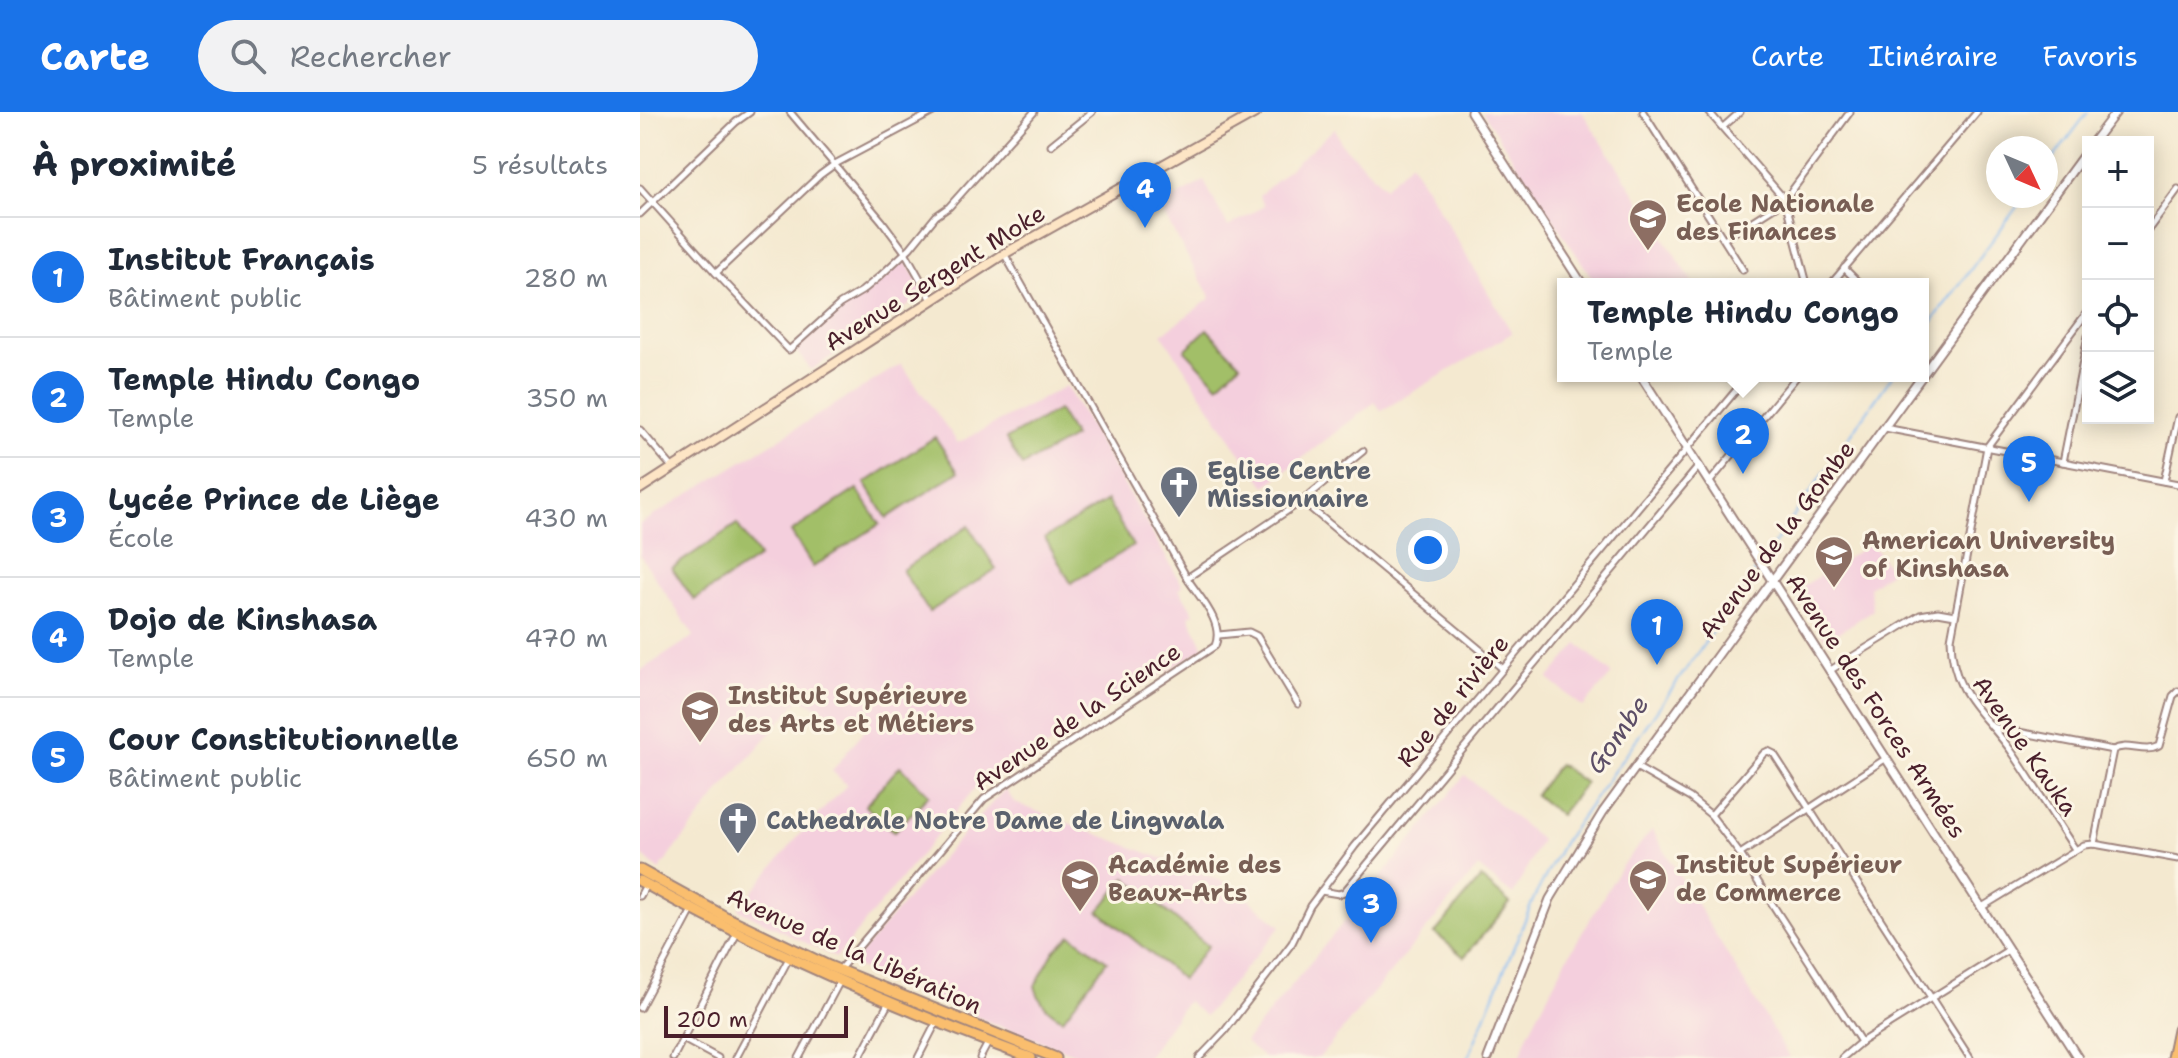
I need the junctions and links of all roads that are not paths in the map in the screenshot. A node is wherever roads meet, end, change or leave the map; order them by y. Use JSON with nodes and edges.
{"nodes":[{"id":1,"x":750,"y":112,"type":"edge"},
{"id":2,"x":790,"y":112,"type":"edge"},
{"id":3,"x":933,"y":112,"type":"edge"},
{"id":4,"x":1034,"y":112,"type":"edge"},
{"id":5,"x":1092,"y":112,"type":"edge"},
{"id":6,"x":1257,"y":112,"type":"edge"},
{"id":7,"x":1471,"y":112,"type":"edge"},
{"id":8,"x":1643,"y":112,"type":"edge"},
{"id":9,"x":1709,"y":112,"type":"edge"},
{"id":10,"x":1740,"y":112,"type":"edge"},
{"id":11,"x":1850,"y":112,"type":"edge"},
{"id":12,"x":1977,"y":112,"type":"edge"},
{"id":13,"x":2116,"y":112,"type":"edge"},
{"id":14,"x":1723,"y":127,"type":"junction"},
{"id":15,"x":2098,"y":136,"type":"edge"},
{"id":16,"x":1051,"y":145,"type":"dead end"},
{"id":17,"x":2082,"y":157,"type":"edge"},
{"id":18,"x":835,"y":164,"type":"junction"},
{"id":19,"x":640,"y":188,"type":"edge"},
{"id":20,"x":2178,"y":189,"type":"edge"},
{"id":21,"x":1785,"y":200,"type":"junction"},
{"id":22,"x":651,"y":203,"type":"junction"},
{"id":23,"x":640,"y":214,"type":"edge"},
{"id":24,"x":2154,"y":222,"type":"edge"},
{"id":25,"x":1724,"y":239,"type":"junction"},
{"id":26,"x":905,"y":252,"type":"junction"},
{"id":27,"x":1004,"y":254,"type":"junction"},
{"id":28,"x":1844,"y":268,"type":"junction"},
{"id":29,"x":1743,"y":270,"type":"dead end"},
{"id":30,"x":716,"y":273,"type":"junction"},
{"id":31,"x":1578,"y":278,"type":"edge"},
{"id":32,"x":1805,"y":278,"type":"edge"},
{"id":33,"x":1836,"y":278,"type":"edge"},
{"id":34,"x":1854,"y":278,"type":"edge"},
{"id":35,"x":932,"y":300,"type":"junction"},
{"id":36,"x":2082,"y":319,"type":"edge"},
{"id":37,"x":2085,"y":352,"type":"edge"},
{"id":38,"x":1929,"y":368,"type":"edge"},
{"id":39,"x":1645,"y":382,"type":"edge"},
{"id":40,"x":1743,"y":382,"type":"edge"},
{"id":41,"x":1792,"y":382,"type":"edge"},
{"id":42,"x":1918,"y":382,"type":"edge"},
{"id":43,"x":2178,"y":417,"type":"edge"},
{"id":44,"x":1885,"y":428,"type":"junction"},
{"id":45,"x":640,"y":430,"type":"edge"},
{"id":46,"x":1987,"y":447,"type":"junction"},
{"id":47,"x":1687,"y":448,"type":"junction"},
{"id":48,"x":1363,"y":451,"type":"dead end"},
{"id":49,"x":2063,"y":462,"type":"junction"},
{"id":50,"x":1699,"y":466,"type":"junction"},
{"id":51,"x":672,"y":467,"type":"junction"},
{"id":52,"x":2164,"y":481,"type":"junction"},
{"id":53,"x":1709,"y":483,"type":"junction"},
{"id":54,"x":2178,"y":484,"type":"edge"},
{"id":55,"x":640,"y":489,"type":"edge"},
{"id":56,"x":1302,"y":501,"type":"junction"},
{"id":57,"x":1187,"y":578,"type":"junction"},
{"id":58,"x":1771,"y":579,"type":"junction"},
{"id":59,"x":1955,"y":615,"type":"junction"},
{"id":60,"x":1219,"y":635,"type":"junction"},
{"id":61,"x":1502,"y":668,"type":"junction"},
{"id":62,"x":1829,"y":671,"type":"junction"},
{"id":63,"x":2178,"y":691,"type":"edge"},
{"id":64,"x":1298,"y":704,"type":"dead end"},
{"id":65,"x":1991,"y":727,"type":"junction"},
{"id":66,"x":2113,"y":750,"type":"junction"},
{"id":67,"x":1885,"y":759,"type":"junction"},
{"id":68,"x":1636,"y":767,"type":"junction"},
{"id":69,"x":1810,"y":808,"type":"junction"},
{"id":70,"x":1711,"y":815,"type":"junction"},
{"id":71,"x":2094,"y":844,"type":"junction"},
{"id":72,"x":2075,"y":849,"type":"junction"},
{"id":73,"x":1740,"y":854,"type":"junction"},
{"id":74,"x":2178,"y":859,"type":"edge"},
{"id":75,"x":640,"y":870,"type":"edge"},
{"id":76,"x":643,"y":882,"type":"edge"},
{"id":77,"x":1321,"y":891,"type":"junction"},
{"id":78,"x":640,"y":896,"type":"edge"},
{"id":79,"x":694,"y":905,"type":"junction"},
{"id":80,"x":1982,"y":907,"type":"junction"},
{"id":81,"x":738,"y":932,"type":"junction"},
{"id":82,"x":2009,"y":949,"type":"junction"},
{"id":83,"x":789,"y":958,"type":"junction"},
{"id":84,"x":839,"y":976,"type":"junction"},
{"id":85,"x":1930,"y":997,"type":"junction"},
{"id":86,"x":889,"y":1002,"type":"junction"},
{"id":87,"x":640,"y":1008,"type":"edge"},
{"id":88,"x":936,"y":1023,"type":"junction"},
{"id":89,"x":2178,"y":1029,"type":"edge"},
{"id":90,"x":683,"y":1039,"type":"junction"},
{"id":91,"x":988,"y":1042,"type":"junction"},
{"id":92,"x":1861,"y":1042,"type":"junction"},
{"id":93,"x":1036,"y":1056,"type":"edge"},
{"id":94,"x":673,"y":1058,"type":"edge"},
{"id":95,"x":718,"y":1058,"type":"edge"},
{"id":96,"x":736,"y":1058,"type":"edge"},
{"id":97,"x":799,"y":1058,"type":"edge"},
{"id":98,"x":859,"y":1058,"type":"edge"},
{"id":99,"x":918,"y":1058,"type":"edge"},
{"id":100,"x":980,"y":1058,"type":"edge"},
{"id":101,"x":1056,"y":1058,"type":"edge"},
{"id":102,"x":1199,"y":1058,"type":"edge"},
{"id":103,"x":1488,"y":1058,"type":"edge"},
{"id":104,"x":1842,"y":1058,"type":"edge"},
{"id":105,"x":1970,"y":1058,"type":"edge"},
{"id":106,"x":2078,"y":1058,"type":"edge"},
{"id":107,"x":2172,"y":1058,"type":"edge"}],
"edges":[{"from":1,"to":22,"type":"street"},
{"from":2,"to":18,"type":"street"},
{"from":3,"to":18,"type":"street"},
{"from":4,"to":26,"type":"street"},
{"from":5,"to":16,"type":"street"},
{"from":6,"to":27,"type":"main road","name":"Avenue Sergent Moke"},
{"from":7,"to":31,"type":"street"},
{"from":8,"to":25,"type":"street"},
{"from":9,"to":14,"type":"street"},
{"from":10,"to":14,"type":"street"},
{"from":11,"to":21,"type":"street"},
{"from":12,"to":28,"type":"street"},
{"from":13,"to":15,"type":"street"},
{"from":14,"to":21,"type":"street"},
{"from":17,"to":38,"type":"street","name":"Avenue de la Gombe"},
{"from":18,"to":26,"type":"street"},
{"from":18,"to":30,"type":"street"},
{"from":19,"to":22,"type":"street"},
{"from":20,"to":24,"type":"street"},
{"from":21,"to":25,"type":"street"},
{"from":21,"to":32,"type":"street"},
{"from":22,"to":23,"type":"street"},
{"from":22,"to":30,"type":"street"},
{"from":25,"to":29,"type":"street"},
{"from":26,"to":30,"type":"street"},
{"from":26,"to":35,"type":"street"},
{"from":27,"to":35,"type":"main road","name":"Avenue Sergent Moke"},
{"from":27,"to":57,"type":"street"},
{"from":28,"to":33,"type":"street"},
{"from":28,"to":34,"type":"street"},
{"from":35,"to":51,"type":"main road","name":"Avenue Sergent Moke"},
{"from":36,"to":46,"type":"street"},
{"from":37,"to":49,"type":"street"},
{"from":39,"to":47,"type":"street","name":"Avenue des Forces Armées"},
{"from":40,"to":47,"type":"street","name":"Rue de rivière"},
{"from":41,"to":53,"type":"street"},
{"from":42,"to":44,"type":"street","name":"Avenue de la Gombe"},
{"from":43,"to":52,"type":"street"},
{"from":44,"to":46,"type":"street"},
{"from":44,"to":58,"type":"street","name":"Avenue de la Gombe"},
{"from":45,"to":51,"type":"street"},
{"from":46,"to":49,"type":"street"},
{"from":46,"to":59,"type":"street","name":"Avenue Kauka"},
{"from":47,"to":50,"type":"street","name":"Avenue des Forces Armées"},
{"from":47,"to":61,"type":"street","name":"Rue de rivière"},
{"from":48,"to":56,"type":"street"},
{"from":49,"to":52,"type":"street"},
{"from":50,"to":53,"type":"street","name":"Avenue des Forces Armées"},
{"from":50,"to":77,"type":"street"},
{"from":51,"to":55,"type":"main road","name":"Avenue Sergent Moke"},
{"from":52,"to":54,"type":"street"},
{"from":53,"to":58,"type":"street","name":"Avenue des Forces Armées"},
{"from":56,"to":57,"type":"street"},
{"from":56,"to":61,"type":"street"},
{"from":57,"to":60,"type":"street"},
{"from":58,"to":62,"type":"street","name":"Avenue des Forces Armées"},
{"from":58,"to":68,"type":"street","name":"Avenue de la Gombe"},
{"from":59,"to":62,"type":"street"},
{"from":59,"to":65,"type":"street","name":"Avenue Kauka"},
{"from":60,"to":64,"type":"street"},
{"from":60,"to":84,"type":"street","name":"Avenue de la Science"},
{"from":61,"to":77,"type":"street","name":"Rue de rivière"},
{"from":62,"to":67,"type":"street","name":"Avenue des Forces Armées"},
{"from":63,"to":66,"type":"street"},
{"from":65,"to":66,"type":"street"},
{"from":65,"to":72,"type":"street","name":"Avenue Kauka"},
{"from":66,"to":71,"type":"street"},
{"from":67,"to":69,"type":"street"},
{"from":67,"to":80,"type":"street","name":"Avenue des Forces Armées"},
{"from":68,"to":70,"type":"street"},
{"from":68,"to":103,"type":"street","name":"Avenue de la Gombe"},
{"from":69,"to":70,"type":"street"},
{"from":69,"to":73,"type":"street"},
{"from":69,"to":85,"type":"street"},
{"from":70,"to":73,"type":"street"},
{"from":71,"to":72,"type":"street"},
{"from":71,"to":74,"type":"street"},
{"from":72,"to":80,"type":"street"},
{"from":73,"to":92,"type":"street"},
{"from":75,"to":79,"type":"main road","name":"Avenue de la Libération"},
{"from":76,"to":78,"type":"street"},
{"from":76,"to":79,"type":"main road","name":"Avenue de la Libération"},
{"from":77,"to":102,"type":"street","name":"Rue de rivière"},
{"from":79,"to":81,"type":"main road","name":"Avenue de la Libération"},
{"from":79,"to":84,"type":"main road","name":"Avenue de la Libération"},
{"from":79,"to":87,"type":"street"},
{"from":80,"to":82,"type":"street","name":"Avenue des Forces Armées"},
{"from":81,"to":83,"type":"main road","name":"Avenue de la Libération"},
{"from":81,"to":90,"type":"street"},
{"from":82,"to":85,"type":"street"},
{"from":82,"to":106,"type":"street","name":"Avenue des Forces Armées"},
{"from":83,"to":84,"type":"main road","name":"Avenue de la Libération"},
{"from":83,"to":96,"type":"street"},
{"from":84,"to":86,"type":"main road","name":"Avenue de la Libération"},
{"from":84,"to":93,"type":"main road","name":"Avenue de la Libération"},
{"from":84,"to":97,"type":"street","name":"Avenue de la Science"},
{"from":85,"to":92,"type":"street"},
{"from":85,"to":105,"type":"street"},
{"from":86,"to":88,"type":"main road","name":"Avenue de la Libération"},
{"from":86,"to":98,"type":"street"},
{"from":88,"to":91,"type":"main road","name":"Avenue de la Libération"},
{"from":88,"to":99,"type":"street"},
{"from":89,"to":107,"type":"main road"},
{"from":90,"to":94,"type":"street"},
{"from":90,"to":95,"type":"street"},
{"from":91,"to":93,"type":"main road","name":"Avenue de la Libération"},
{"from":91,"to":100,"type":"street"},
{"from":92,"to":104,"type":"street"},
{"from":93,"to":101,"type":"main road","name":"Avenue de la Libération"}]}
